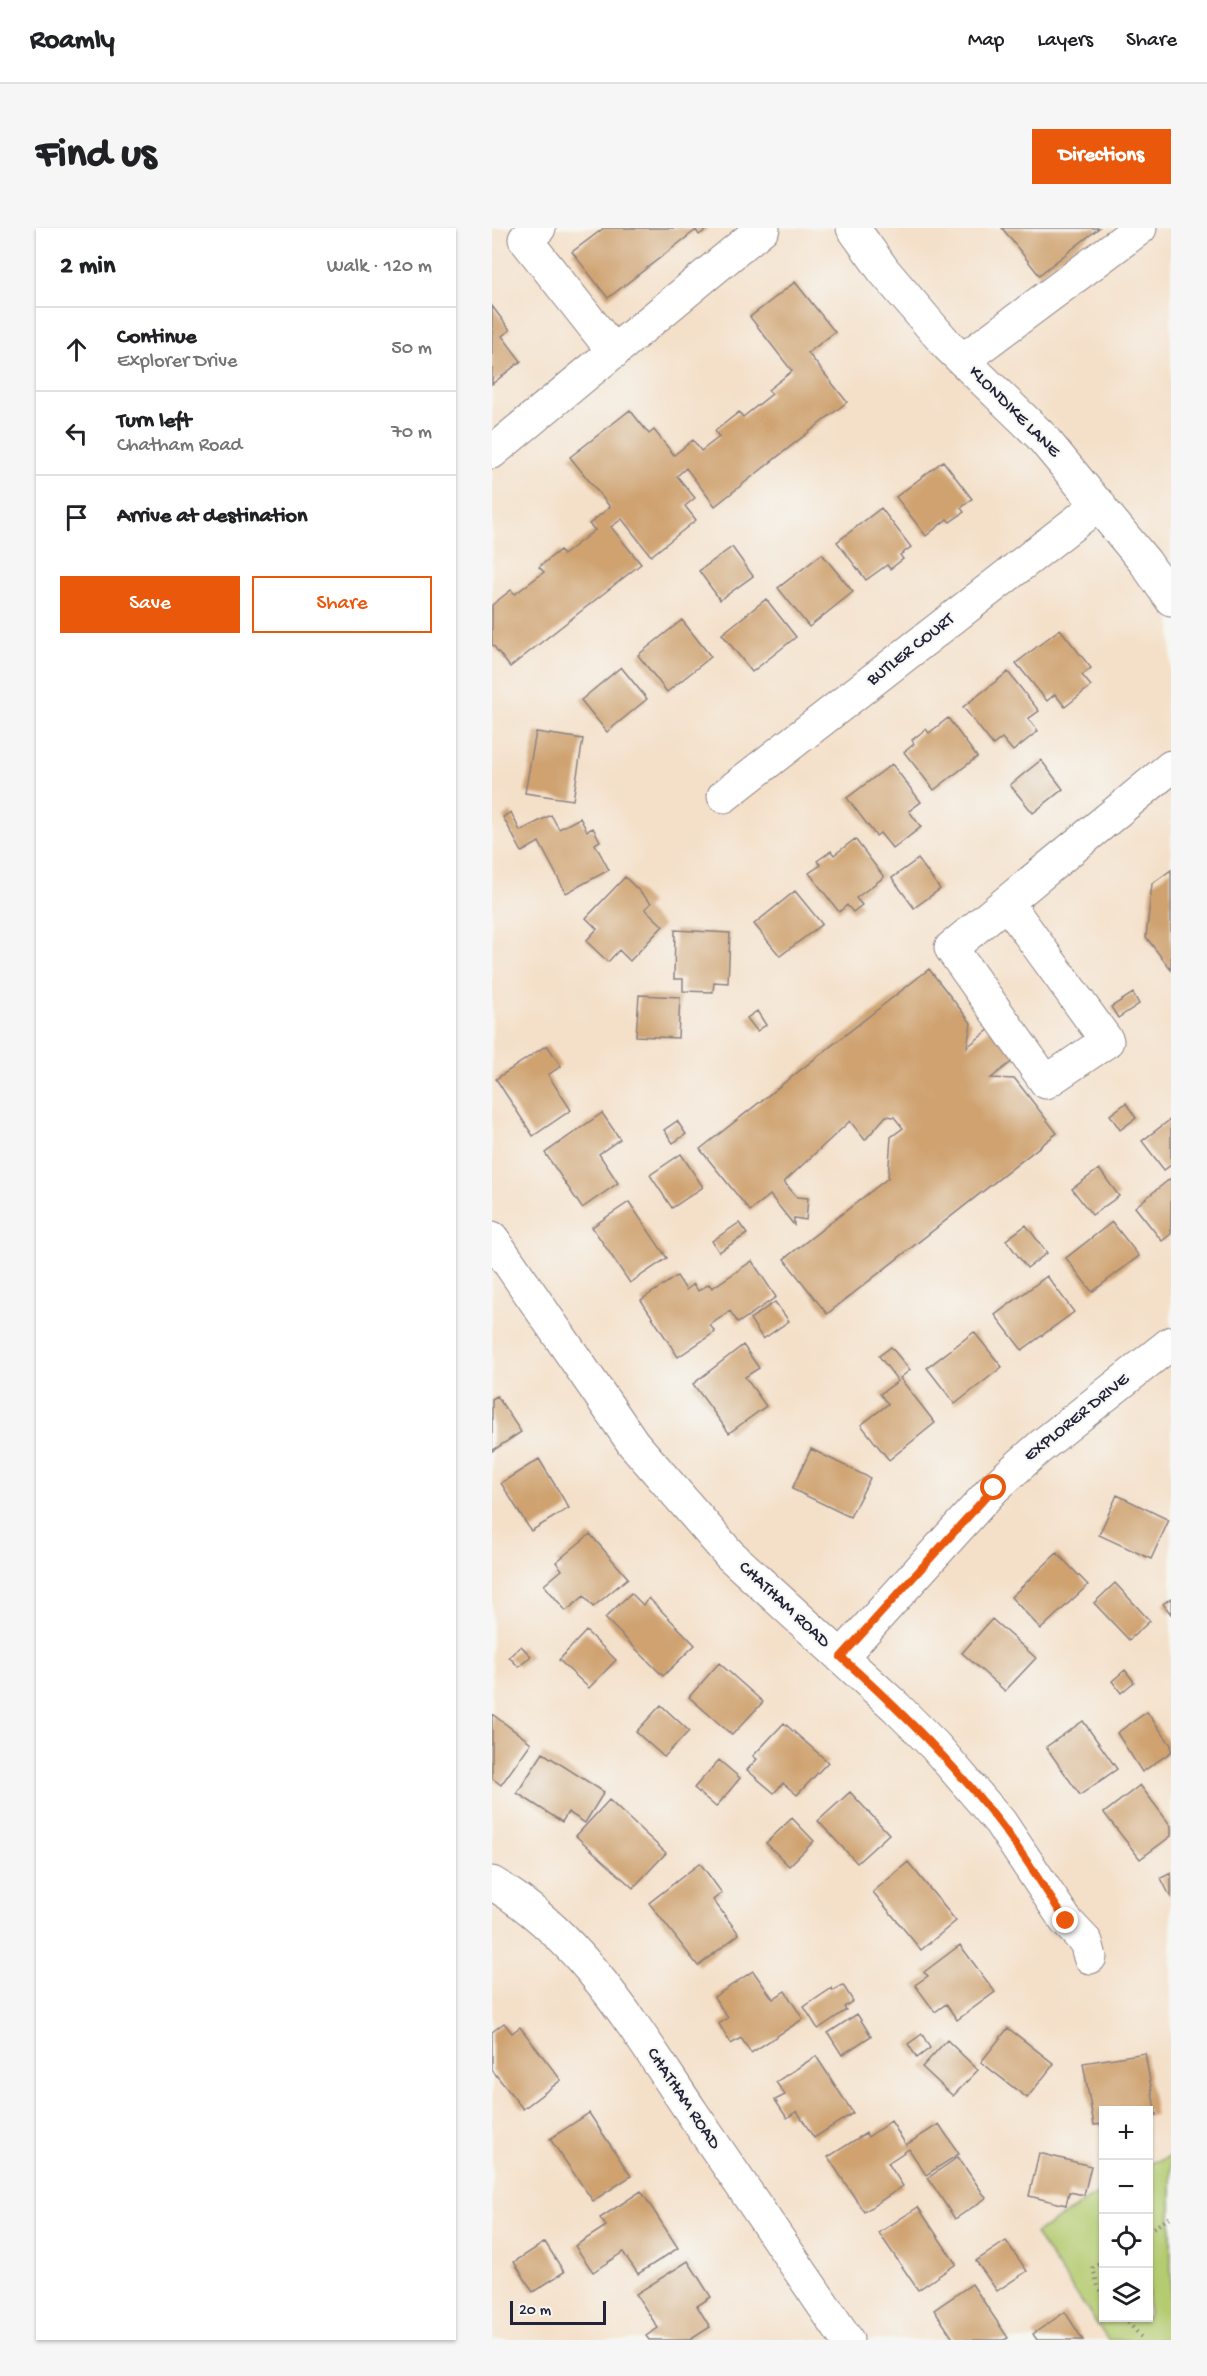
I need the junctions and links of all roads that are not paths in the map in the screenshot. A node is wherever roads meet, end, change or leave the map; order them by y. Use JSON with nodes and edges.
{"nodes":[{"id":1,"x":763,"y":228,"type":"edge"},
{"id":2,"x":854,"y":228,"type":"edge"},
{"id":3,"x":1140,"y":228,"type":"edge"},
{"id":4,"x":527,"y":232,"type":"edge"},
{"id":5,"x":614,"y":352,"type":"junction"},
{"id":6,"x":963,"y":360,"type":"junction"},
{"id":7,"x":492,"y":452,"type":"edge"},
{"id":8,"x":1099,"y":504,"type":"junction"},
{"id":9,"x":1171,"y":598,"type":"edge"},
{"id":10,"x":1171,"y":766,"type":"edge"},
{"id":11,"x":724,"y":796,"type":"dead end"},
{"id":12,"x":1007,"y":903,"type":"junction"},
{"id":13,"x":492,"y":1238,"type":"edge"},
{"id":14,"x":1167,"y":1356,"type":"edge"},
{"id":15,"x":841,"y":1657,"type":"junction"},
{"id":16,"x":492,"y":1883,"type":"edge"},
{"id":17,"x":1090,"y":1957,"type":"dead end"},
{"id":18,"x":847,"y":2340,"type":"edge"}],
"edges":[{"from":1,"to":5,"type":"street"},
{"from":2,"to":6,"type":"street","name":"KLONDIKE LANE"},
{"from":3,"to":6,"type":"street"},
{"from":4,"to":5,"type":"street"},
{"from":5,"to":7,"type":"street"},
{"from":6,"to":8,"type":"street","name":"KLONDIKE LANE"},
{"from":8,"to":9,"type":"street","name":"KLONDIKE LANE"},
{"from":8,"to":11,"type":"street","name":"BUTLER COURT"},
{"from":10,"to":12,"type":"street"},
{"from":12,"to":12,"type":"street"},
{"from":13,"to":15,"type":"street","name":"CHATHAM ROAD"},
{"from":14,"to":15,"type":"street","name":"EXPLORER DRIVE"},
{"from":15,"to":17,"type":"street","name":"CHATHAM ROAD"},
{"from":16,"to":18,"type":"street","name":"CHATHAM ROAD"}]}
